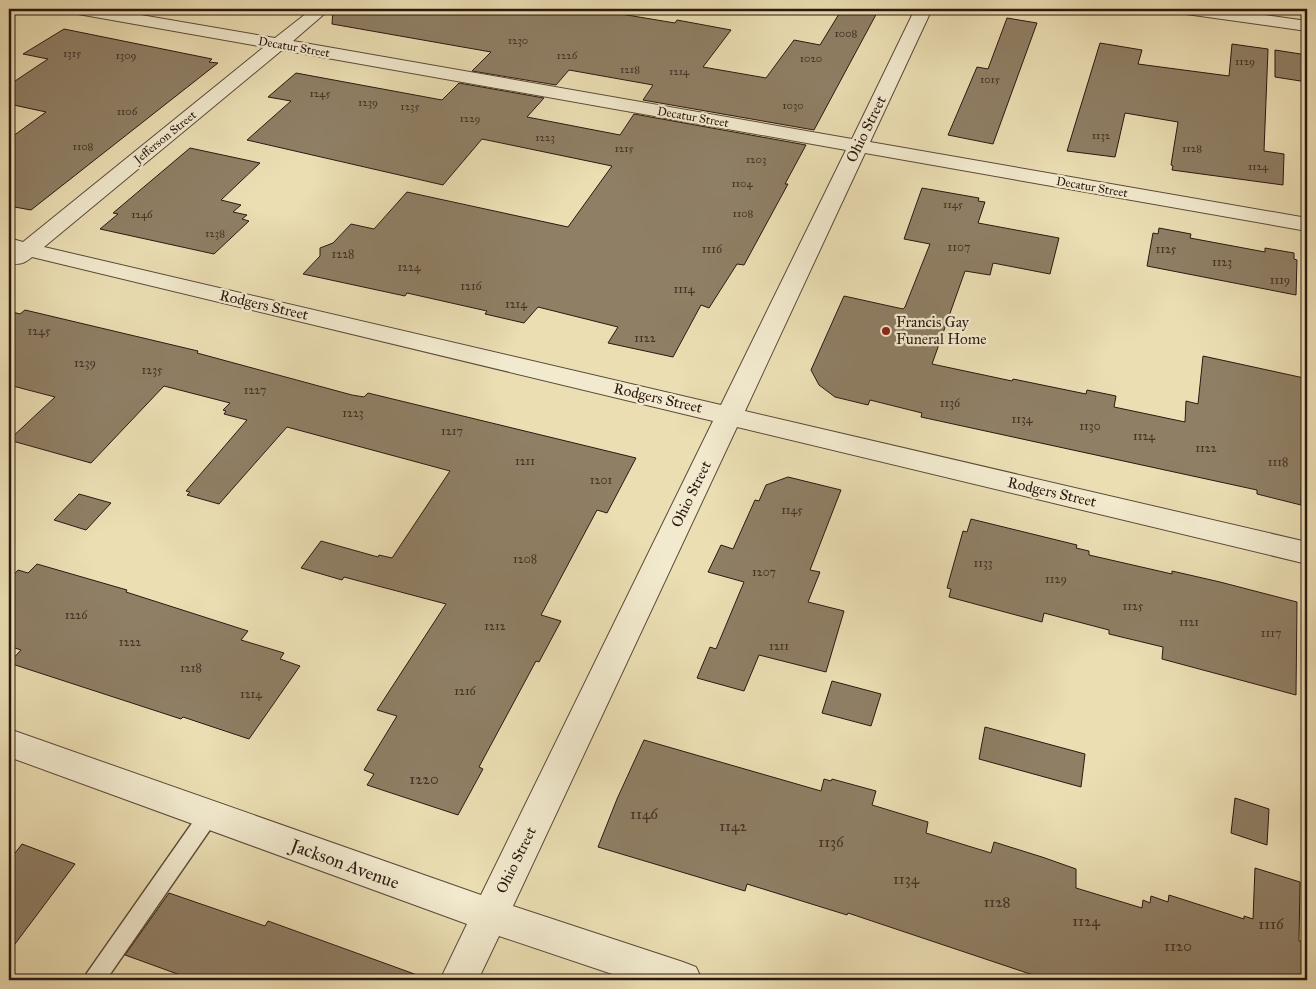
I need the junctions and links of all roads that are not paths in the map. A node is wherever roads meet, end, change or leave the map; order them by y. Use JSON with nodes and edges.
{"nodes":[{"id":1,"x":78,"y":9,"type":"edge"},
{"id":2,"x":322,"y":9,"type":"edge"},
{"id":3,"x":924,"y":9,"type":"edge"},
{"id":4,"x":1186,"y":9,"type":"edge"},
{"id":5,"x":1307,"y":26,"type":"edge"},
{"id":6,"x":278,"y":44,"type":"junction"},
{"id":7,"x":858,"y":146,"type":"junction"},
{"id":8,"x":1307,"y":225,"type":"edge"},
{"id":9,"x":15,"y":253,"type":"edge"},
{"id":10,"x":730,"y":415,"type":"junction"},
{"id":11,"x":1307,"y":553,"type":"edge"},
{"id":12,"x":9,"y":743,"type":"edge"},
{"id":13,"x":209,"y":815,"type":"junction"},
{"id":14,"x":489,"y":915,"type":"junction"},
{"id":15,"x":94,"y":980,"type":"edge"},
{"id":16,"x":459,"y":980,"type":"edge"},
{"id":17,"x":683,"y":980,"type":"edge"}],
"edges":[{"from":1,"to":6,"type":"street","name":"Decatur Street"},
{"from":2,"to":6,"type":"street","name":"Jefferson Street"},
{"from":3,"to":7,"type":"street","name":"Ohio Street"},
{"from":4,"to":5,"type":"street"},
{"from":6,"to":7,"type":"street","name":"Decatur Street"},
{"from":6,"to":9,"type":"street","name":"Jefferson Street"},
{"from":7,"to":8,"type":"street","name":"Decatur Street"},
{"from":7,"to":10,"type":"street","name":"Ohio Street"},
{"from":9,"to":10,"type":"street","name":"Rodgers Street"},
{"from":10,"to":11,"type":"street","name":"Rodgers Street"},
{"from":10,"to":14,"type":"street","name":"Ohio Street"},
{"from":12,"to":13,"type":"street","name":"Jackson Avenue"},
{"from":13,"to":14,"type":"street","name":"Jackson Avenue"},
{"from":13,"to":15,"type":"lane"},
{"from":14,"to":16,"type":"street","name":"Ohio Street"},
{"from":14,"to":17,"type":"street","name":"Jackson Avenue"}]}
